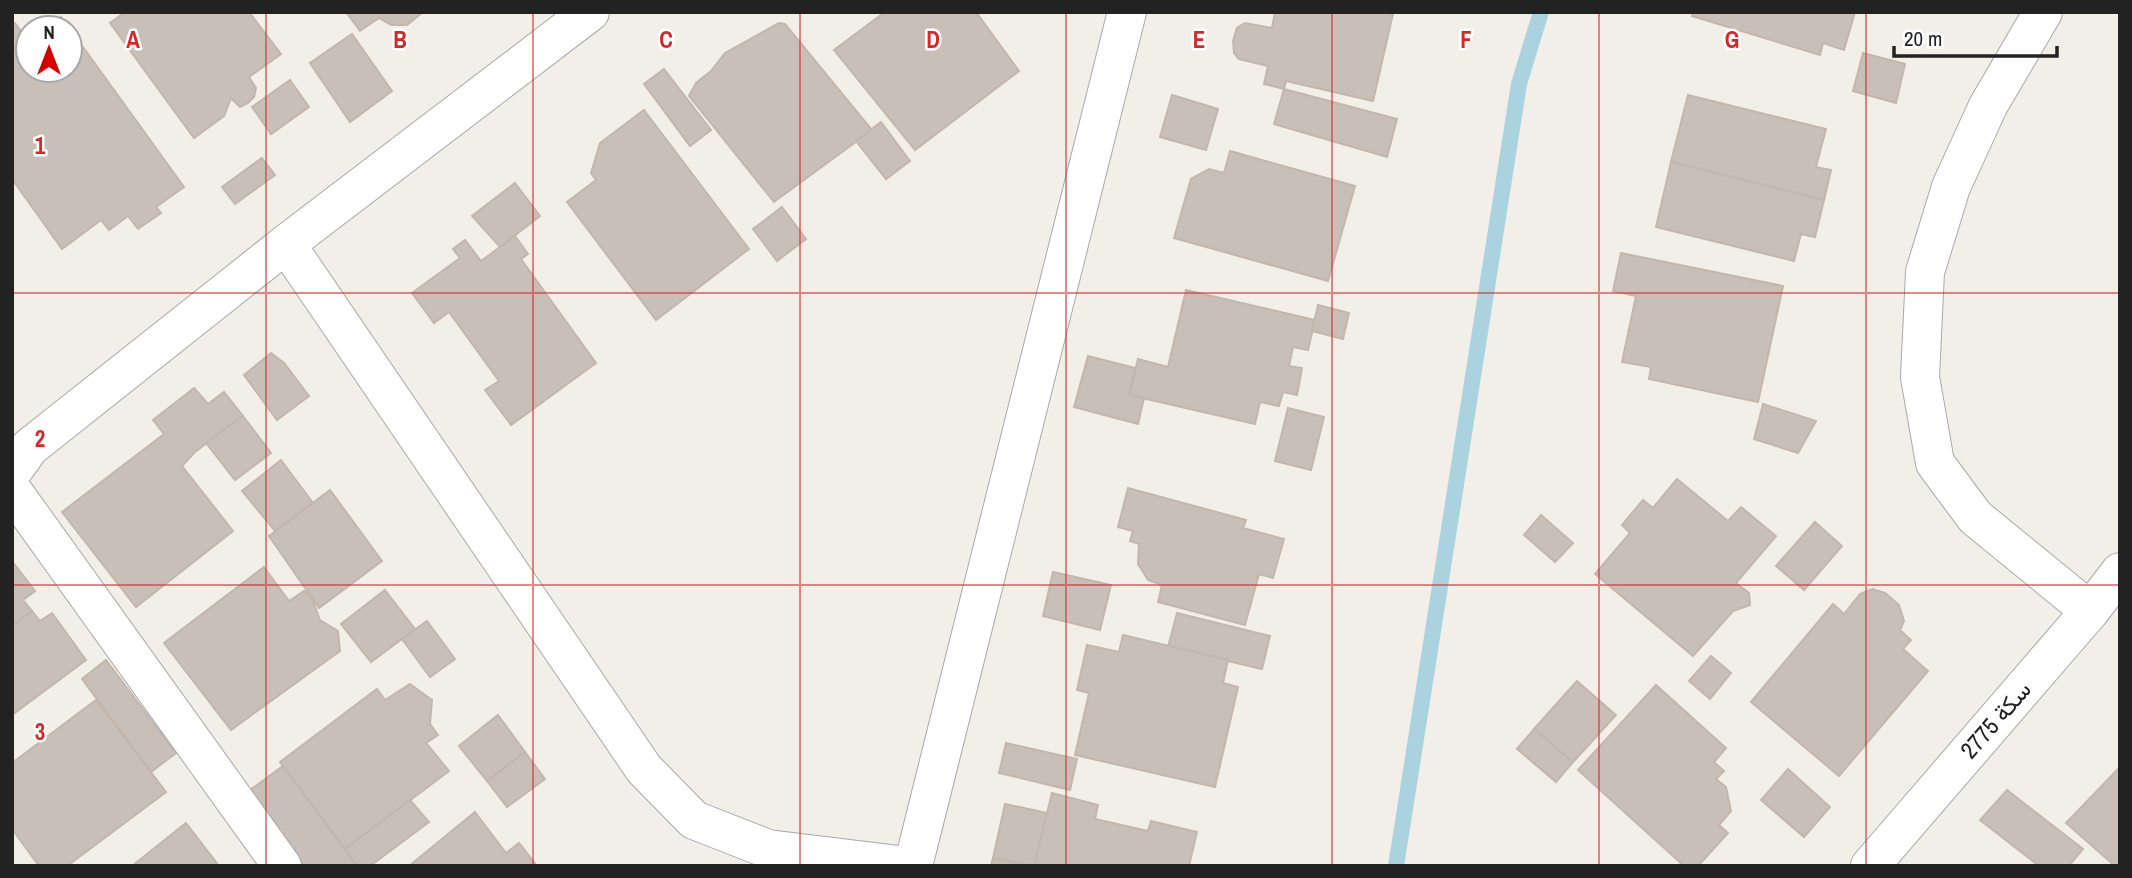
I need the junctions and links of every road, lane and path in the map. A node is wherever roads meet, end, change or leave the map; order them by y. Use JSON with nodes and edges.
{"nodes":[{"id":1,"x":590,"y":12,"type":"edge"},
{"id":2,"x":1127,"y":12,"type":"edge"},
{"id":3,"x":2043,"y":12,"type":"edge"},
{"id":4,"x":286,"y":244,"type":"junction"},
{"id":5,"x":12,"y":472,"type":"edge"},
{"id":6,"x":12,"y":490,"type":"edge"},
{"id":7,"x":2120,"y":572,"type":"edge"},
{"id":8,"x":2090,"y":611,"type":"junction"},
{"id":9,"x":282,"y":866,"type":"edge"},
{"id":10,"x":907,"y":866,"type":"edge"},
{"id":11,"x":913,"y":866,"type":"edge"},
{"id":12,"x":1870,"y":866,"type":"edge"}],
"edges":[{"from":1,"to":4,"type":"street"},
{"from":2,"to":11,"type":"street"},
{"from":3,"to":8,"type":"street"},
{"from":4,"to":5,"type":"street"},
{"from":4,"to":10,"type":"street"},
{"from":6,"to":9,"type":"street"},
{"from":7,"to":8,"type":"street","name":"سكة 2775"},
{"from":8,"to":12,"type":"street","name":"سكة 2775"}]}
